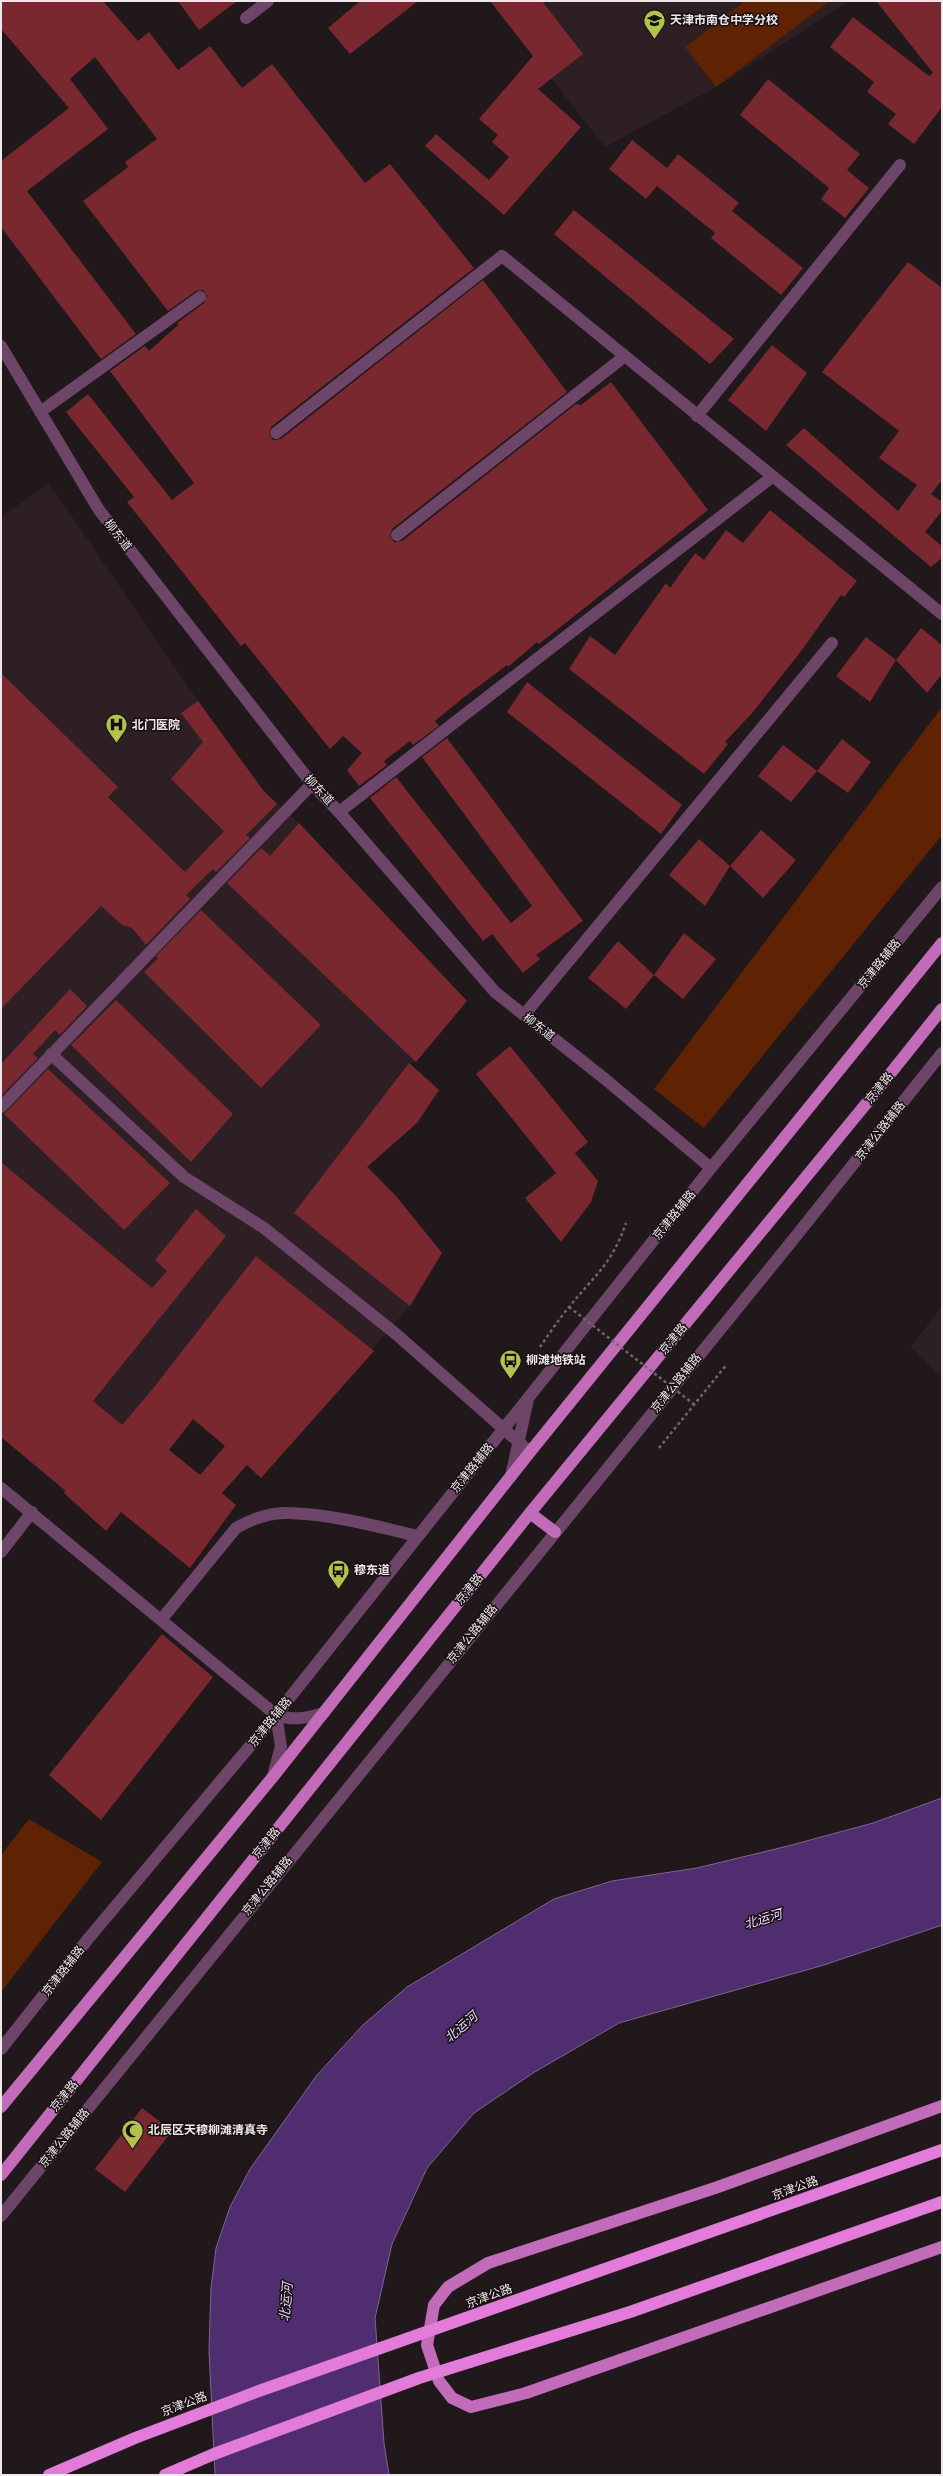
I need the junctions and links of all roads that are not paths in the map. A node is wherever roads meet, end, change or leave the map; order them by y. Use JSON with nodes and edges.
{"nodes":[{"id":1,"x":268,"y":1,"type":"edge"},
{"id":2,"x":246,"y":18,"type":"dead end"},
{"id":3,"x":900,"y":165,"type":"dead end"},
{"id":4,"x":200,"y":297,"type":"dead end"},
{"id":5,"x":1,"y":346,"type":"edge"},
{"id":6,"x":625,"y":356,"type":"junction"},
{"id":7,"x":40,"y":412,"type":"junction"},
{"id":8,"x":697,"y":416,"type":"junction"},
{"id":9,"x":276,"y":433,"type":"dead end"},
{"id":10,"x":772,"y":477,"type":"junction"},
{"id":11,"x":397,"y":535,"type":"dead end"},
{"id":12,"x":942,"y":614,"type":"edge"},
{"id":13,"x":832,"y":642,"type":"dead end"},
{"id":14,"x":312,"y":784,"type":"junction"},
{"id":15,"x":339,"y":812,"type":"junction"},
{"id":16,"x":942,"y":887,"type":"edge"},
{"id":17,"x":942,"y":943,"type":"edge"},
{"id":18,"x":942,"y":1008,"type":"edge"},
{"id":19,"x":524,"y":1015,"type":"junction"},
{"id":20,"x":942,"y":1053,"type":"edge"},
{"id":21,"x":50,"y":1054,"type":"junction"},
{"id":22,"x":1,"y":1107,"type":"edge"},
{"id":23,"x":711,"y":1168,"type":"junction"},
{"id":24,"x":528,"y":1396,"type":"junction"},
{"id":25,"x":504,"y":1427,"type":"junction"},
{"id":26,"x":519,"y":1441,"type":"junction"},
{"id":27,"x":530,"y":1452,"type":"junction"},
{"id":28,"x":511,"y":1476,"type":"junction"},
{"id":29,"x":1,"y":1488,"type":"edge"},
{"id":30,"x":32,"y":1512,"type":"junction"},
{"id":31,"x":530,"y":1513,"type":"junction"},
{"id":32,"x":555,"y":1532,"type":"junction"},
{"id":33,"x":417,"y":1536,"type":"junction"},
{"id":34,"x":1,"y":1552,"type":"edge"},
{"id":35,"x":161,"y":1620,"type":"junction"},
{"id":36,"x":324,"y":1713,"type":"junction"},
{"id":37,"x":276,"y":1715,"type":"junction"},
{"id":38,"x":272,"y":1778,"type":"junction"},
{"id":39,"x":1,"y":2049,"type":"edge"},
{"id":40,"x":942,"y":2106,"type":"edge"},
{"id":41,"x":1,"y":2107,"type":"edge"},
{"id":42,"x":942,"y":2150,"type":"edge"},
{"id":43,"x":1,"y":2175,"type":"edge"},
{"id":44,"x":942,"y":2202,"type":"edge"},
{"id":45,"x":1,"y":2216,"type":"edge"},
{"id":46,"x":942,"y":2246,"type":"edge"},
{"id":47,"x":49,"y":2475,"type":"edge"},
{"id":48,"x":165,"y":2475,"type":"edge"}],
"edges":[{"from":1,"to":2,"type":"street"},
{"from":3,"to":8,"type":"street"},
{"from":4,"to":7,"type":"street"},
{"from":5,"to":7,"type":"street","name":"柳东道"},
{"from":6,"to":8,"type":"street"},
{"from":6,"to":9,"type":"street"},
{"from":6,"to":11,"type":"street"},
{"from":7,"to":14,"type":"street","name":"柳东道"},
{"from":8,"to":10,"type":"street"},
{"from":10,"to":12,"type":"street"},
{"from":10,"to":15,"type":"street"},
{"from":13,"to":19,"type":"street"},
{"from":14,"to":15,"type":"street","name":"柳东道"},
{"from":14,"to":21,"type":"street"},
{"from":15,"to":19,"type":"street","name":"柳东道"},
{"from":16,"to":23,"type":"street","name":"京津路辅路"},
{"from":17,"to":27,"type":"main road"},
{"from":18,"to":31,"type":"main road","name":"京津路"},
{"from":19,"to":23,"type":"street","name":"柳东道"},
{"from":20,"to":32,"type":"street","name":"京津公路辅路"},
{"from":21,"to":22,"type":"street"},
{"from":21,"to":25,"type":"street"},
{"from":23,"to":24,"type":"street","name":"京津路辅路"},
{"from":24,"to":25,"type":"street","name":"京津路辅路"},
{"from":24,"to":26,"type":"street"},
{"from":25,"to":26,"type":"street"},
{"from":25,"to":33,"type":"street","name":"京津路辅路"},
{"from":26,"to":27,"type":"street"},
{"from":26,"to":28,"type":"street"},
{"from":27,"to":28,"type":"main road"},
{"from":28,"to":36,"type":"main road"},
{"from":29,"to":30,"type":"street"},
{"from":30,"to":34,"type":"street"},
{"from":30,"to":35,"type":"street"},
{"from":31,"to":32,"type":"main road"},
{"from":31,"to":43,"type":"main road","name":"京津路"},
{"from":32,"to":45,"type":"street","name":"京津公路辅路"},
{"from":33,"to":35,"type":"street"},
{"from":33,"to":37,"type":"street","name":"京津路辅路"},
{"from":35,"to":37,"type":"street"},
{"from":36,"to":37,"type":"street"},
{"from":36,"to":38,"type":"main road"},
{"from":37,"to":38,"type":"street"},
{"from":37,"to":39,"type":"street","name":"京津路辅路"},
{"from":38,"to":41,"type":"main road"},
{"from":40,"to":46,"type":"main road"},
{"from":42,"to":47,"type":"highway","name":"京津公路","bridge":true},
{"from":44,"to":48,"type":"highway","bridge":true}]}
